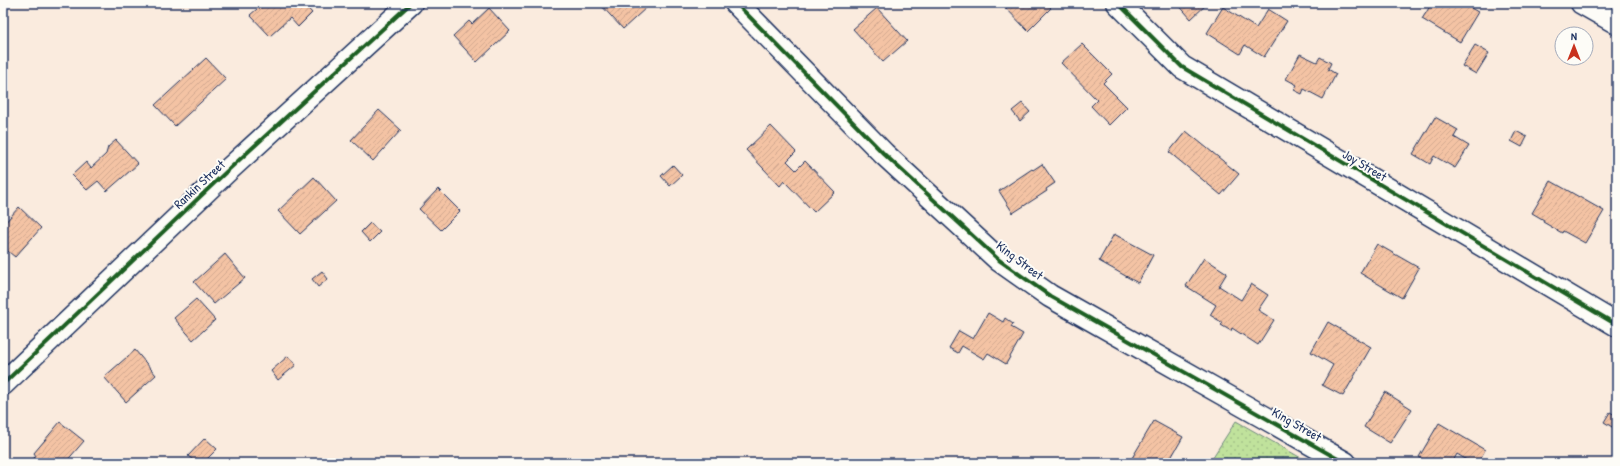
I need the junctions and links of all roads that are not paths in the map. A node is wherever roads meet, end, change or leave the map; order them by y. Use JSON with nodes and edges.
{"nodes":[{"id":1,"x":412,"y":3,"type":"edge"},
{"id":2,"x":736,"y":3,"type":"edge"},
{"id":3,"x":1118,"y":3,"type":"edge"},
{"id":4,"x":1582,"y":3,"type":"edge"},
{"id":5,"x":1617,"y":23,"type":"edge"},
{"id":6,"x":1617,"y":325,"type":"edge"},
{"id":7,"x":3,"y":384,"type":"edge"},
{"id":8,"x":1345,"y":463,"type":"edge"}],
"edges":[{"from":1,"to":7,"type":"street","name":"Rankin Street"},
{"from":2,"to":8,"type":"street","name":"King Street"},
{"from":3,"to":6,"type":"street","name":"Joy Street"},
{"from":4,"to":5,"type":"street"}]}
